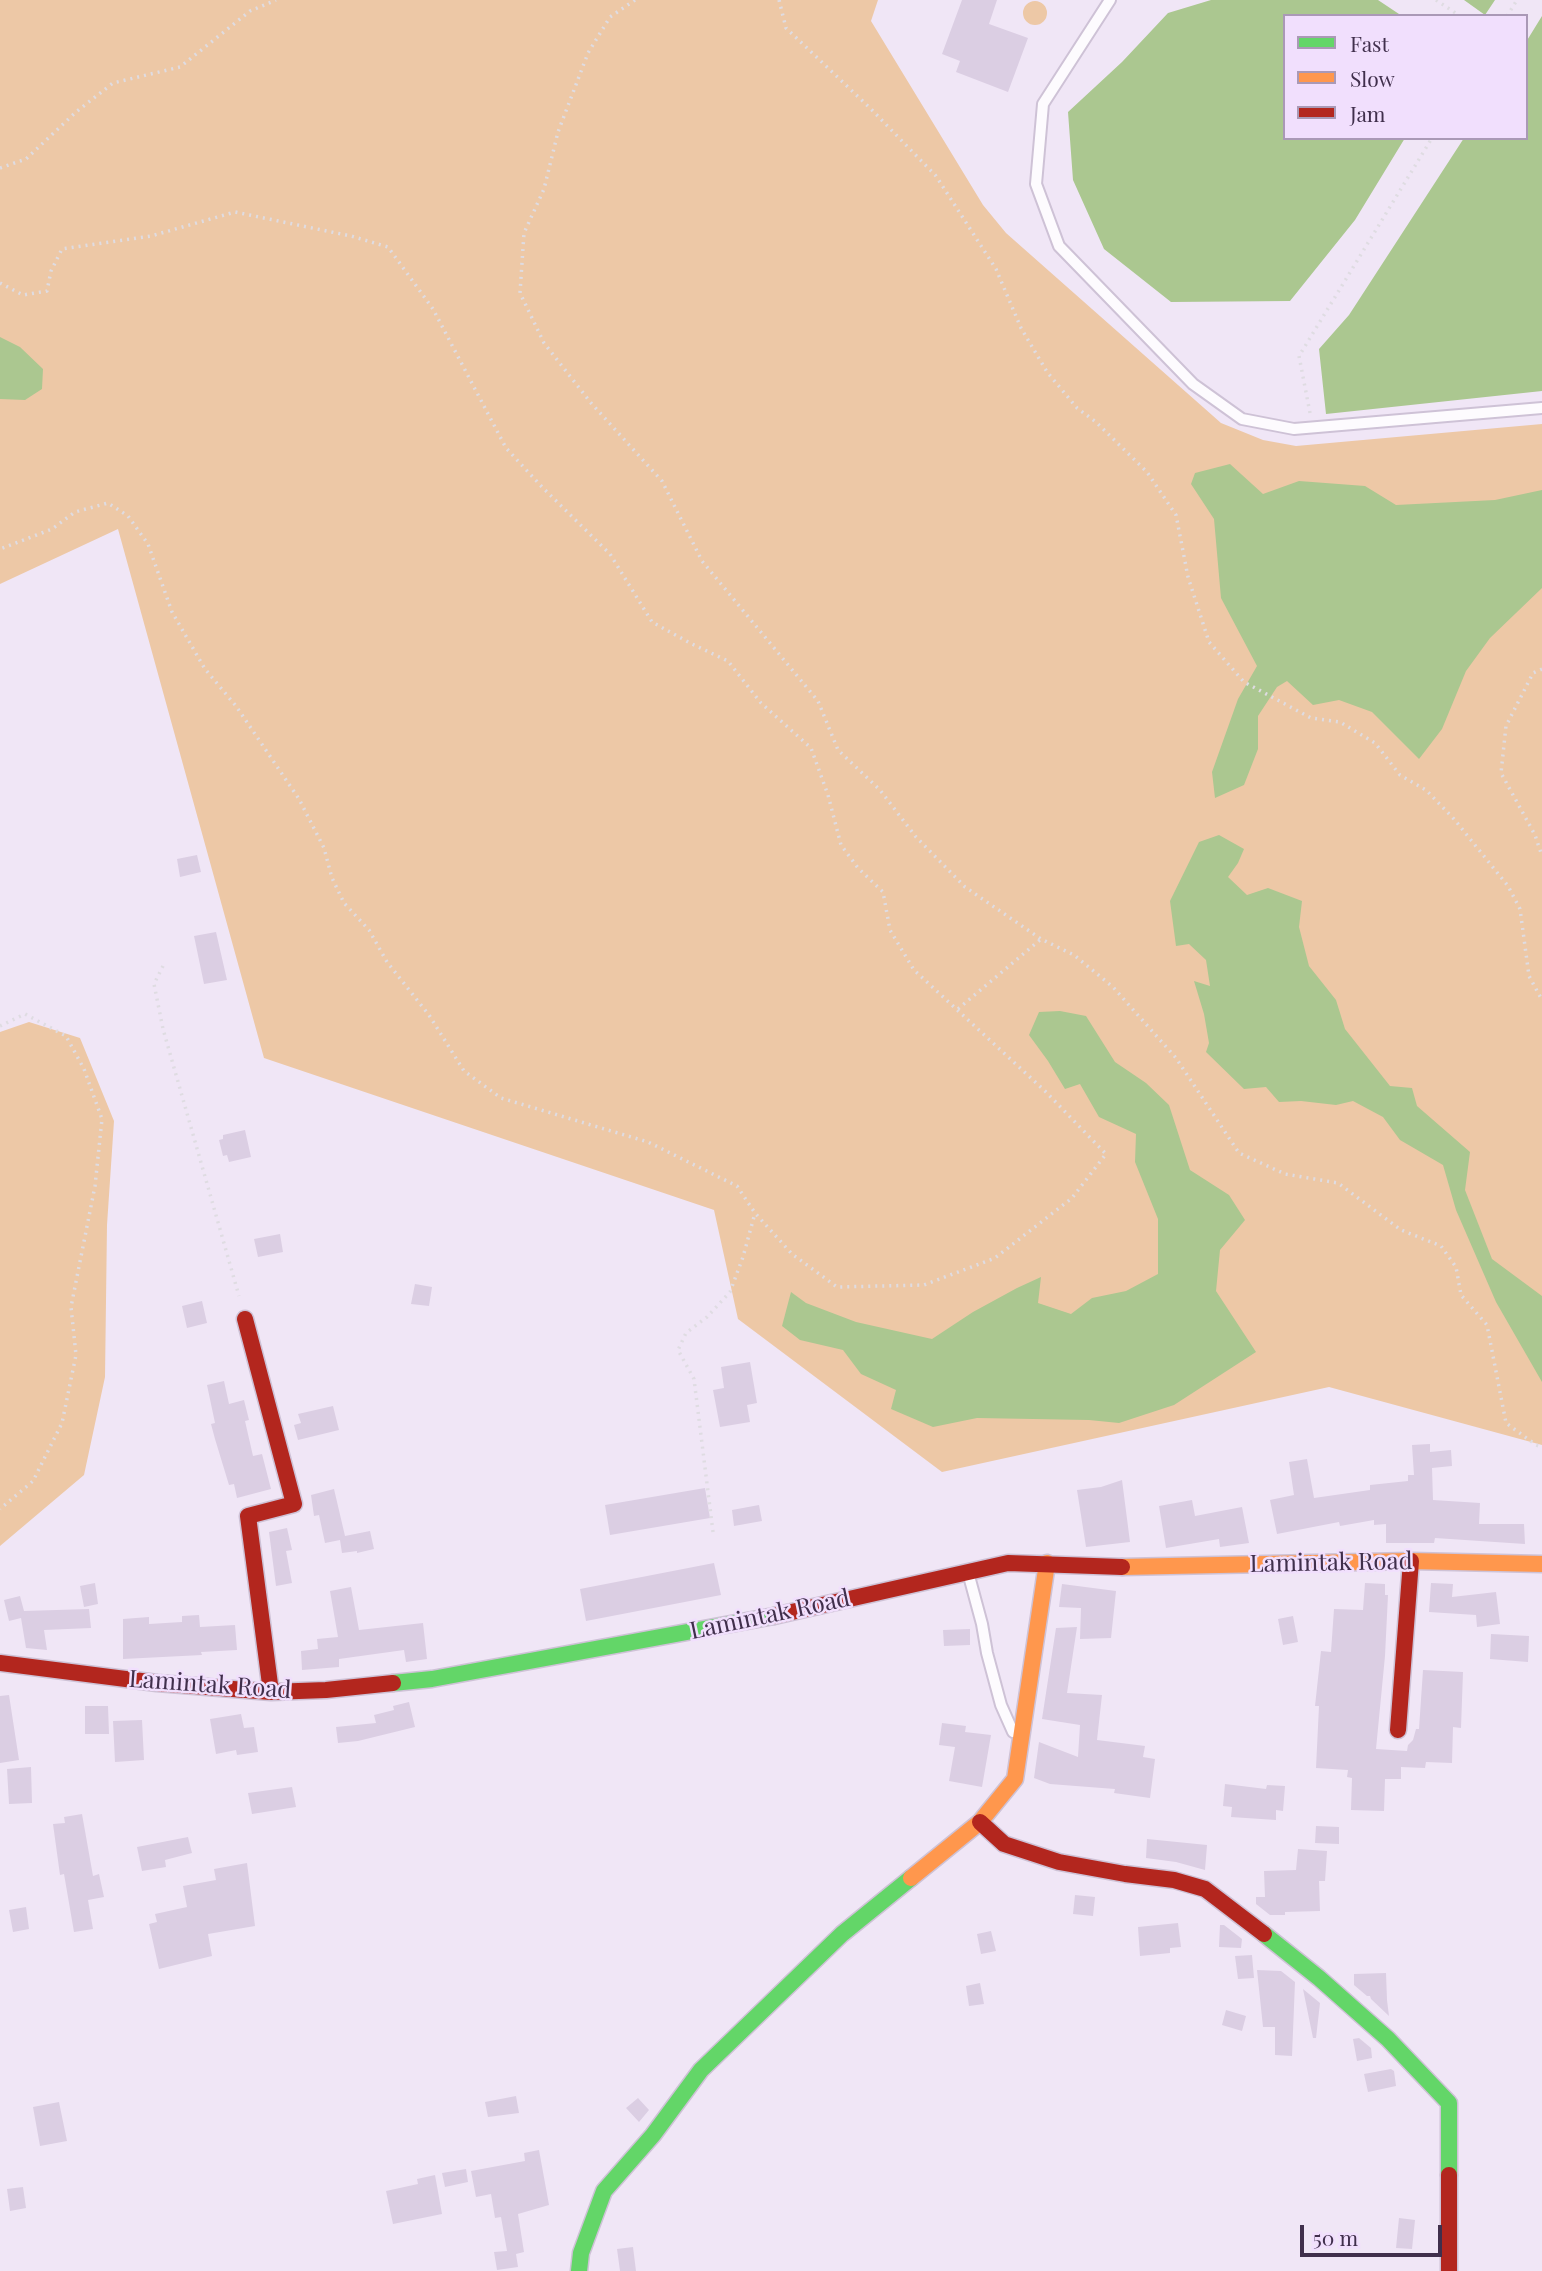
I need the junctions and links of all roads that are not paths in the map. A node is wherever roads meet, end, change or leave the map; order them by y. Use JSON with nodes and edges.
{"nodes":[{"id":1,"x":1110,"y":0,"type":"edge"},
{"id":2,"x":1542,"y":408,"type":"edge"},
{"id":3,"x":245,"y":1319,"type":"road end"},
{"id":4,"x":1411,"y":1561,"type":"junction"},
{"id":5,"x":1047,"y":1563,"type":"junction"},
{"id":6,"x":1542,"y":1564,"type":"edge"},
{"id":7,"x":968,"y":1572,"type":"junction"},
{"id":8,"x":0,"y":1663,"type":"edge"},
{"id":9,"x":271,"y":1692,"type":"junction"},
{"id":10,"x":1398,"y":1730,"type":"dead end"},
{"id":11,"x":1021,"y":1737,"type":"junction"},
{"id":12,"x":980,"y":1822,"type":"junction"},
{"id":13,"x":579,"y":2271,"type":"edge"},
{"id":14,"x":1449,"y":2271,"type":"edge"}],
"edges":[{"from":1,"to":2,"type":"lane"},
{"from":3,"to":9,"type":"street"},
{"from":4,"to":5,"type":"street","name":"Lamintak Road"},
{"from":4,"to":6,"type":"street","name":"Lamintak Road"},
{"from":4,"to":10,"type":"street"},
{"from":5,"to":7,"type":"street","name":"Lamintak Road"},
{"from":5,"to":11,"type":"street"},
{"from":7,"to":9,"type":"street","name":"Lamintak Road"},
{"from":7,"to":11,"type":"lane"},
{"from":8,"to":9,"type":"street","name":"Lamintak Road"},
{"from":11,"to":12,"type":"street"},
{"from":12,"to":13,"type":"street"},
{"from":12,"to":14,"type":"street"}]}
